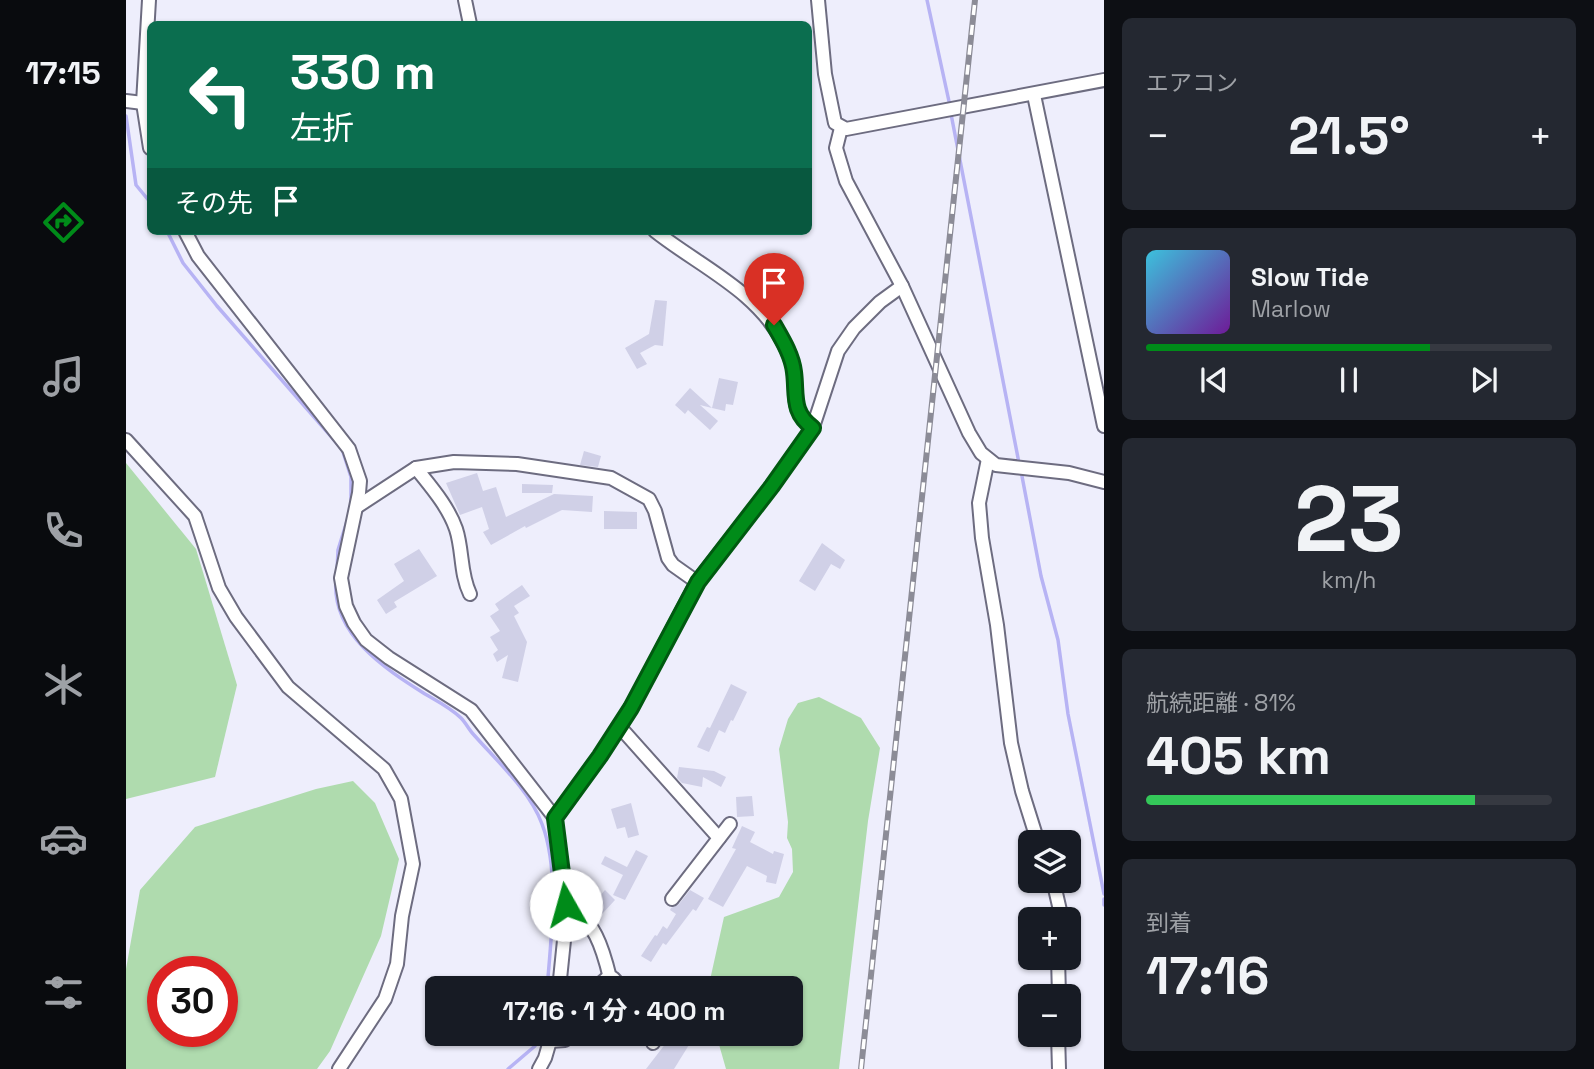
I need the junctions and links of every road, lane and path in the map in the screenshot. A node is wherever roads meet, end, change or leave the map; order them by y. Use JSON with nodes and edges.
{"nodes":[{"id":1,"x":149,"y":0,"type":"edge"},
{"id":2,"x":465,"y":0,"type":"edge"},
{"id":3,"x":818,"y":0,"type":"edge"},
{"id":4,"x":148,"y":21,"type":"edge"},
{"id":5,"x":469,"y":21,"type":"edge"},
{"id":6,"x":147,"y":34,"type":"edge"},
{"id":7,"x":1104,"y":80,"type":"edge"},
{"id":8,"x":1034,"y":95,"type":"junction"},
{"id":9,"x":126,"y":101,"type":"edge"},
{"id":10,"x":143,"y":103,"type":"junction"},
{"id":11,"x":841,"y":128,"type":"junction"},
{"id":12,"x":147,"y":129,"type":"edge"},
{"id":13,"x":187,"y":235,"type":"edge"},
{"id":14,"x":660,"y":235,"type":"edge"},
{"id":15,"x":902,"y":286,"type":"junction"},
{"id":16,"x":1104,"y":426,"type":"edge"},
{"id":17,"x":813,"y":428,"type":"junction"},
{"id":18,"x":126,"y":440,"type":"edge"},
{"id":19,"x":988,"y":459,"type":"junction"},
{"id":20,"x":416,"y":468,"type":"junction"},
{"id":21,"x":1104,"y":482,"type":"edge"},
{"id":22,"x":358,"y":506,"type":"junction"},
{"id":23,"x":698,"y":582,"type":"junction"},
{"id":24,"x":470,"y":594,"type":"dead end"},
{"id":25,"x":619,"y":726,"type":"junction"},
{"id":26,"x":555,"y":818,"type":"junction"},
{"id":27,"x":730,"y":824,"type":"dead end"},
{"id":28,"x":1034,"y":830,"type":"edge"},
{"id":29,"x":719,"y":838,"type":"junction"},
{"id":30,"x":672,"y":899,"type":"dead end"},
{"id":31,"x":566,"y":905,"type":"junction"},
{"id":32,"x":560,"y":976,"type":"edge"},
{"id":33,"x":609,"y":976,"type":"edge"},
{"id":34,"x":548,"y":1046,"type":"edge"},
{"id":35,"x":1058,"y":1047,"type":"edge"},
{"id":36,"x":339,"y":1069,"type":"edge"},
{"id":37,"x":539,"y":1069,"type":"edge"},
{"id":38,"x":1059,"y":1069,"type":"edge"}],
"edges":[{"from":1,"to":4,"type":"street"},
{"from":2,"to":5,"type":"street"},
{"from":3,"to":11,"type":"street"},
{"from":6,"to":10,"type":"street"},
{"from":7,"to":8,"type":"street"},
{"from":8,"to":11,"type":"street"},
{"from":8,"to":16,"type":"street"},
{"from":9,"to":10,"type":"street"},
{"from":10,"to":12,"type":"street"},
{"from":11,"to":15,"type":"street"},
{"from":13,"to":22,"type":"street"},
{"from":14,"to":17,"type":"street"},
{"from":15,"to":17,"type":"street"},
{"from":15,"to":19,"type":"street"},
{"from":17,"to":23,"type":"street"},
{"from":18,"to":36,"type":"street"},
{"from":19,"to":21,"type":"street"},
{"from":19,"to":28,"type":"street"},
{"from":20,"to":22,"type":"street"},
{"from":20,"to":23,"type":"street"},
{"from":20,"to":24,"type":"street"},
{"from":22,"to":26,"type":"street"},
{"from":23,"to":25,"type":"street"},
{"from":25,"to":26,"type":"street"},
{"from":25,"to":29,"type":"street"},
{"from":26,"to":31,"type":"street"},
{"from":27,"to":29,"type":"street"},
{"from":29,"to":30,"type":"street"},
{"from":31,"to":32,"type":"street"},
{"from":31,"to":33,"type":"street"},
{"from":34,"to":37,"type":"street"},
{"from":35,"to":38,"type":"street"}]}
